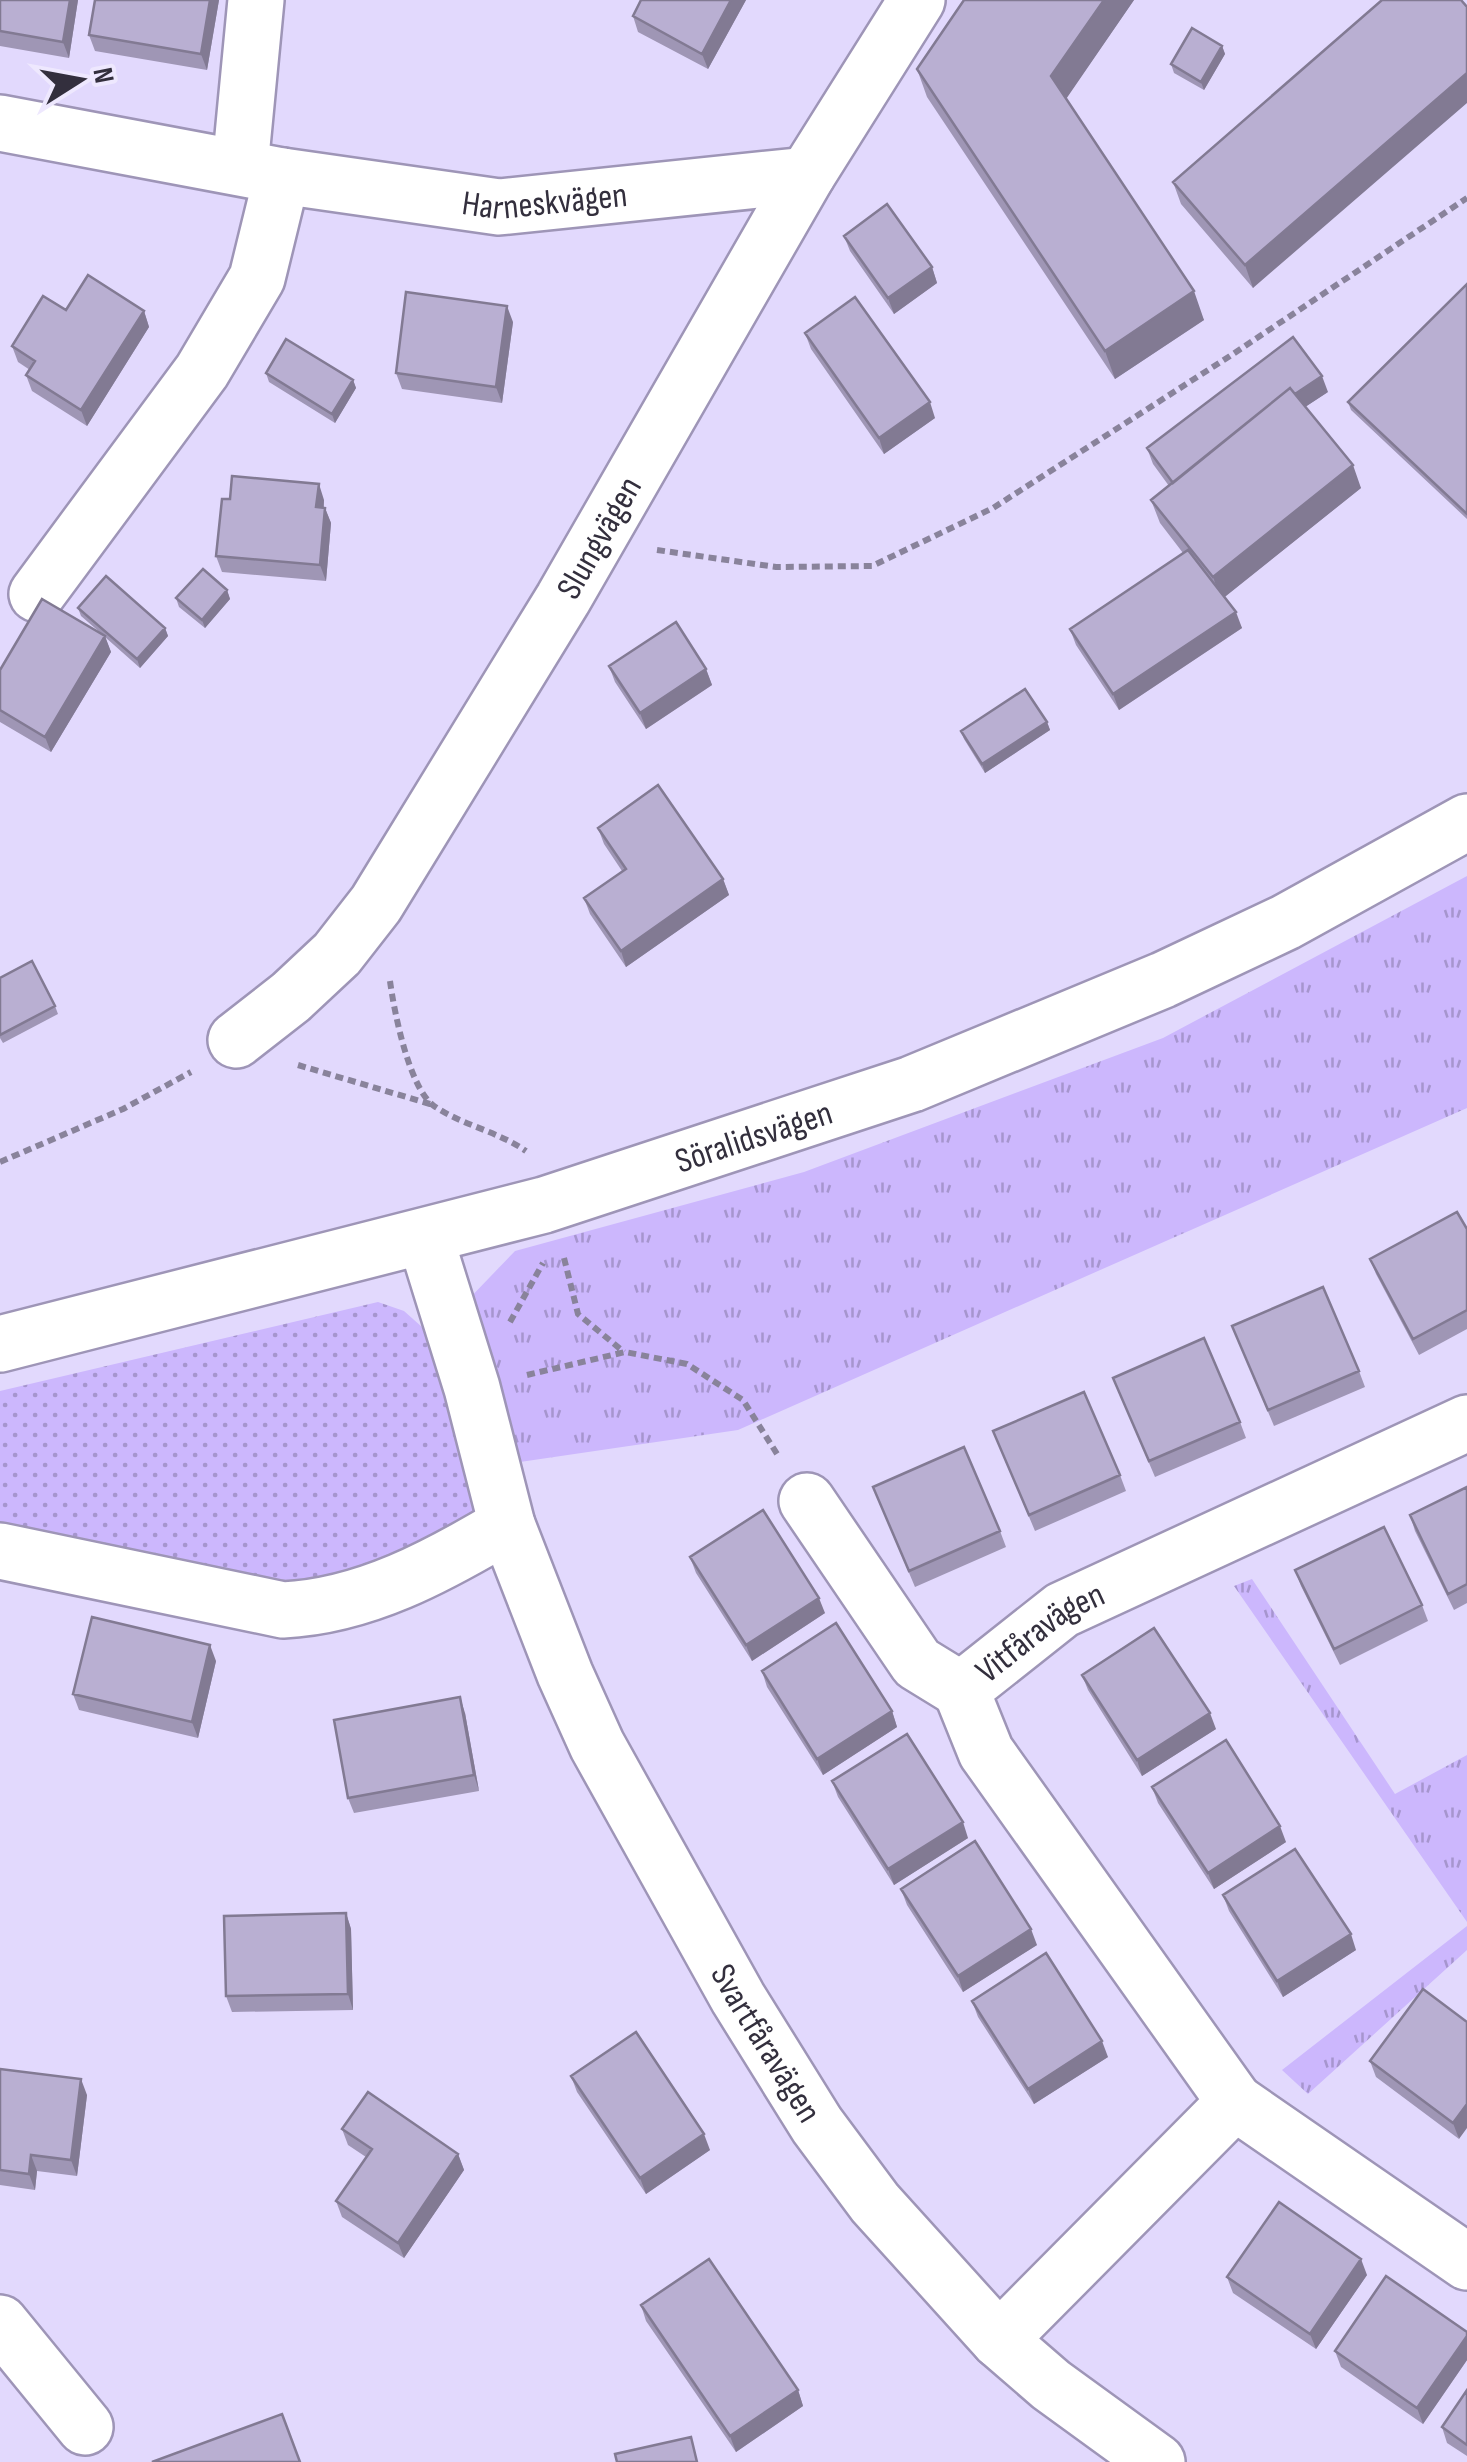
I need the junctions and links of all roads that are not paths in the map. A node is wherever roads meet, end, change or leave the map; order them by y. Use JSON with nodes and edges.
{"nodes":[{"id":1,"x":256,"y":0,"type":"edge"},
{"id":2,"x":918,"y":0,"type":"edge"},
{"id":3,"x":0,"y":123,"type":"edge"},
{"id":4,"x":261,"y":172,"type":"junction"},
{"id":5,"x":807,"y":176,"type":"junction"},
{"id":6,"x":36,"y":594,"type":"dead end"},
{"id":7,"x":1467,"y":822,"type":"edge"},
{"id":8,"x":236,"y":1040,"type":"road end"},
{"id":9,"x":425,"y":1237,"type":"junction"},
{"id":10,"x":0,"y":1344,"type":"edge"},
{"id":11,"x":1467,"y":1422,"type":"edge"},
{"id":12,"x":807,"y":1500,"type":"road end"},
{"id":13,"x":507,"y":1525,"type":"junction"},
{"id":14,"x":3,"y":1568,"type":"edge"},
{"id":15,"x":961,"y":1690,"type":"junction"},
{"id":16,"x":1235,"y":2102,"type":"junction"},
{"id":17,"x":1467,"y":2262,"type":"edge"},
{"id":18,"x":0,"y":2323,"type":"edge"},
{"id":19,"x":999,"y":2340,"type":"junction"},
{"id":20,"x":84,"y":2427,"type":"dead end"},
{"id":21,"x":1157,"y":2462,"type":"edge"}],
"edges":[{"from":1,"to":4,"type":"street"},
{"from":2,"to":5,"type":"street","name":"Slungvägen"},
{"from":3,"to":4,"type":"street","name":"Harneskvägen"},
{"from":4,"to":5,"type":"street","name":"Harneskvägen"},
{"from":4,"to":6,"type":"street"},
{"from":5,"to":8,"type":"street","name":"Slungvägen"},
{"from":7,"to":9,"type":"street","name":"Söralidsvägen"},
{"from":9,"to":10,"type":"street","name":"Söralidsvägen"},
{"from":9,"to":13,"type":"street","name":"Svartfåravägen"},
{"from":11,"to":15,"type":"street","name":"Vitfåravägen"},
{"from":12,"to":15,"type":"street"},
{"from":13,"to":14,"type":"street"},
{"from":13,"to":19,"type":"street","name":"Svartfåravägen"},
{"from":15,"to":16,"type":"street","name":"Vitfåravägen"},
{"from":16,"to":17,"type":"street","name":"Vitfåravägen"},
{"from":16,"to":19,"type":"street"},
{"from":18,"to":20,"type":"street"},
{"from":19,"to":21,"type":"street","name":"Svartfåravägen"}]}
